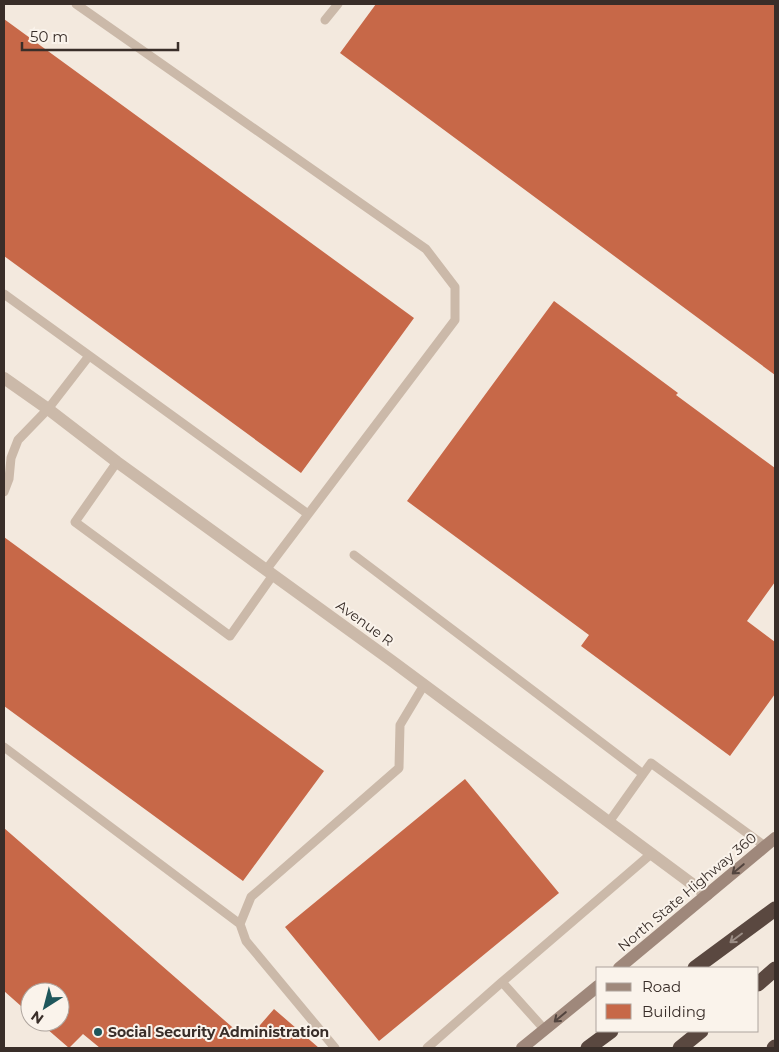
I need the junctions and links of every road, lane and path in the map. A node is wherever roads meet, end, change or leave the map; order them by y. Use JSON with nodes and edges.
{"nodes":[{"id":1,"x":76,"y":4,"type":"edge"},
{"id":2,"x":338,"y":4,"type":"edge"},
{"id":3,"x":325,"y":20,"type":"dead end"},
{"id":4,"x":4,"y":294,"type":"edge"},
{"id":5,"x":89,"y":356,"type":"junction"},
{"id":6,"x":4,"y":378,"type":"edge"},
{"id":7,"x":48,"y":409,"type":"junction"},
{"id":8,"x":8,"y":455,"type":"edge"},
{"id":9,"x":117,"y":462,"type":"junction"},
{"id":10,"x":4,"y":492,"type":"edge"},
{"id":11,"x":308,"y":514,"type":"junction"},
{"id":12,"x":354,"y":554,"type":"dead end"},
{"id":13,"x":270,"y":572,"type":"junction"},
{"id":14,"x":424,"y":685,"type":"junction"},
{"id":15,"x":4,"y":746,"type":"edge"},
{"id":16,"x":643,"y":774,"type":"junction"},
{"id":17,"x":609,"y":822,"type":"junction"},
{"id":18,"x":770,"y":842,"type":"edge"},
{"id":19,"x":651,"y":854,"type":"junction"},
{"id":20,"x":707,"y":895,"type":"junction"},
{"id":21,"x":775,"y":909,"type":"edge"},
{"id":22,"x":240,"y":924,"type":"junction"},
{"id":23,"x":620,"y":967,"type":"edge"},
{"id":24,"x":696,"y":967,"type":"edge"},
{"id":25,"x":775,"y":969,"type":"edge"},
{"id":26,"x":502,"y":982,"type":"junction"},
{"id":27,"x":759,"y":983,"type":"edge"},
{"id":28,"x":596,"y":988,"type":"edge"},
{"id":29,"x":545,"y":1030,"type":"junction"},
{"id":30,"x":610,"y":1032,"type":"edge"},
{"id":31,"x":700,"y":1032,"type":"edge"},
{"id":32,"x":335,"y":1048,"type":"edge"},
{"id":33,"x":427,"y":1048,"type":"edge"},
{"id":34,"x":522,"y":1048,"type":"edge"},
{"id":35,"x":588,"y":1048,"type":"edge"},
{"id":36,"x":680,"y":1048,"type":"edge"}],
"edges":[{"from":1,"to":11,"type":"lane"},
{"from":2,"to":3,"type":"lane"},
{"from":4,"to":5,"type":"lane"},
{"from":5,"to":7,"type":"lane"},
{"from":5,"to":11,"type":"lane"},
{"from":6,"to":7,"type":"street","name":"Avenue R"},
{"from":7,"to":8,"type":"lane"},
{"from":7,"to":9,"type":"street","name":"Avenue R"},
{"from":8,"to":10,"type":"lane"},
{"from":9,"to":13,"type":"street","name":"Avenue R"},
{"from":9,"to":13,"type":"lane"},
{"from":11,"to":13,"type":"lane"},
{"from":12,"to":16,"type":"lane"},
{"from":13,"to":14,"type":"street","name":"Avenue R"},
{"from":14,"to":17,"type":"street","name":"Avenue R"},
{"from":14,"to":22,"type":"lane"},
{"from":15,"to":22,"type":"lane"},
{"from":16,"to":17,"type":"lane"},
{"from":16,"to":18,"type":"lane"},
{"from":17,"to":19,"type":"street","name":"Avenue R"},
{"from":18,"to":20,"type":"main road","name":"North State Highway 360","one_way":true},
{"from":19,"to":20,"type":"street","name":"Avenue R"},
{"from":19,"to":26,"type":"lane"},
{"from":20,"to":23,"type":"main road","name":"North State Highway 360"},
{"from":21,"to":24,"type":"highway","one_way":true},
{"from":22,"to":32,"type":"lane"},
{"from":25,"to":27,"type":"highway"},
{"from":26,"to":29,"type":"lane"},
{"from":26,"to":33,"type":"lane"},
{"from":28,"to":29,"type":"main road","one_way":true},
{"from":29,"to":34,"type":"main road"},
{"from":30,"to":35,"type":"highway"},
{"from":31,"to":36,"type":"highway"}]}
